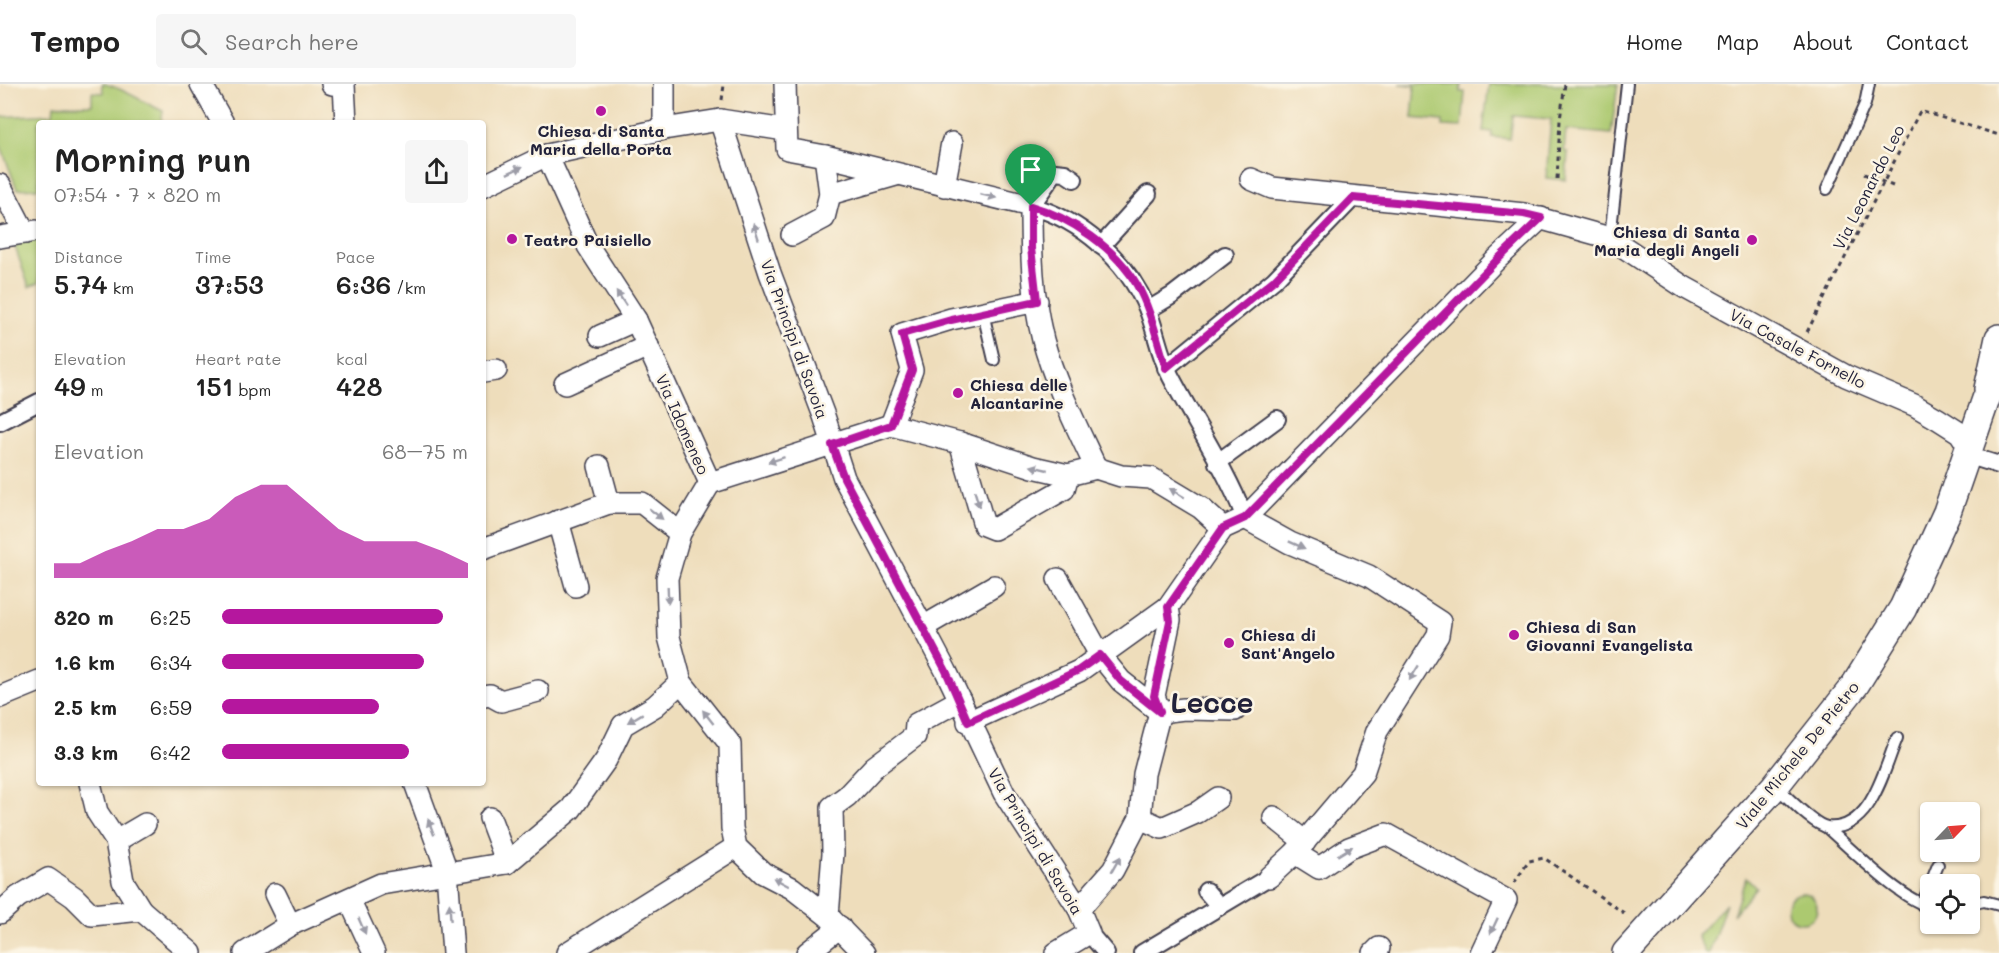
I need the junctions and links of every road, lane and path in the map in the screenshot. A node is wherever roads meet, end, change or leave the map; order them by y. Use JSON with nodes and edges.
{"nodes":[{"id":1,"x":201,"y":84,"type":"edge"},
{"id":2,"x":332,"y":84,"type":"edge"},
{"id":3,"x":664,"y":84,"type":"edge"},
{"id":4,"x":785,"y":84,"type":"edge"},
{"id":5,"x":1565,"y":84,"type":"edge"},
{"id":6,"x":1628,"y":84,"type":"edge"},
{"id":7,"x":1869,"y":84,"type":"edge"},
{"id":8,"x":221,"y":120,"type":"edge"},
{"id":9,"x":346,"y":120,"type":"edge"},
{"id":10,"x":720,"y":120,"type":"junction"},
{"id":11,"x":664,"y":129,"type":"junction"},
{"id":12,"x":785,"y":130,"type":"junction"},
{"id":13,"x":1999,"y":135,"type":"edge"},
{"id":14,"x":952,"y":143,"type":"dead end"},
{"id":15,"x":547,"y":155,"type":"junction"},
{"id":16,"x":825,"y":156,"type":"junction"},
{"id":17,"x":1864,"y":174,"type":"dead end"},
{"id":18,"x":897,"y":175,"type":"junction"},
{"id":19,"x":1074,"y":179,"type":"dead end"},
{"id":20,"x":1251,"y":179,"type":"dead end"},
{"id":21,"x":1557,"y":179,"type":"dead end"},
{"id":22,"x":0,"y":185,"type":"edge"},
{"id":23,"x":486,"y":185,"type":"edge"},
{"id":24,"x":944,"y":186,"type":"junction"},
{"id":25,"x":1893,"y":186,"type":"dead end"},
{"id":26,"x":1827,"y":189,"type":"dead end"},
{"id":27,"x":830,"y":194,"type":"junction"},
{"id":28,"x":1148,"y":194,"type":"dead end"},
{"id":29,"x":1353,"y":198,"type":"junction"},
{"id":30,"x":1031,"y":206,"type":"junction"},
{"id":31,"x":1541,"y":218,"type":"junction"},
{"id":32,"x":32,"y":231,"type":"edge"},
{"id":33,"x":792,"y":235,"type":"dead end"},
{"id":34,"x":0,"y":237,"type":"edge"},
{"id":35,"x":1610,"y":238,"type":"junction"},
{"id":36,"x":1101,"y":246,"type":"junction"},
{"id":37,"x":1225,"y":255,"type":"dead end"},
{"id":38,"x":1037,"y":301,"type":"junction"},
{"id":39,"x":1148,"y":310,"type":"junction"},
{"id":40,"x":983,"y":313,"type":"junction"},
{"id":41,"x":636,"y":320,"type":"junction"},
{"id":42,"x":600,"y":336,"type":"dead end"},
{"id":43,"x":1999,"y":338,"type":"edge"},
{"id":44,"x":648,"y":346,"type":"junction"},
{"id":45,"x":1798,"y":348,"type":"junction"},
{"id":46,"x":994,"y":360,"type":"dead end"},
{"id":47,"x":1166,"y":368,"type":"junction"},
{"id":48,"x":1999,"y":371,"type":"edge"},
{"id":49,"x":565,"y":384,"type":"dead end"},
{"id":50,"x":36,"y":404,"type":"edge"},
{"id":51,"x":1914,"y":405,"type":"junction"},
{"id":52,"x":1984,"y":405,"type":"junction"},
{"id":53,"x":1277,"y":420,"type":"dead end"},
{"id":54,"x":0,"y":422,"type":"edge"},
{"id":55,"x":891,"y":425,"type":"junction"},
{"id":56,"x":960,"y":443,"type":"junction"},
{"id":57,"x":832,"y":445,"type":"junction"},
{"id":58,"x":1968,"y":451,"type":"junction"},
{"id":59,"x":1217,"y":463,"type":"junction"},
{"id":60,"x":1999,"y":465,"type":"edge"},
{"id":61,"x":599,"y":466,"type":"dead end"},
{"id":62,"x":1096,"y":468,"type":"junction"},
{"id":63,"x":1068,"y":475,"type":"junction"},
{"id":64,"x":710,"y":483,"type":"junction"},
{"id":65,"x":609,"y":503,"type":"junction"},
{"id":66,"x":1245,"y":518,"type":"junction"},
{"id":67,"x":558,"y":521,"type":"junction"},
{"id":68,"x":1223,"y":528,"type":"junction"},
{"id":69,"x":680,"y":533,"type":"junction"},
{"id":70,"x":486,"y":548,"type":"edge"},
{"id":71,"x":1058,"y":579,"type":"dead end"},
{"id":72,"x":576,"y":586,"type":"dead end"},
{"id":73,"x":994,"y":586,"type":"dead end"},
{"id":74,"x":1168,"y":607,"type":"junction"},
{"id":75,"x":923,"y":627,"type":"junction"},
{"id":76,"x":1100,"y":655,"type":"junction"},
{"id":77,"x":36,"y":682,"type":"edge"},
{"id":78,"x":681,"y":682,"type":"junction"},
{"id":79,"x":538,"y":691,"type":"dead end"},
{"id":80,"x":486,"y":696,"type":"edge"},
{"id":81,"x":0,"y":697,"type":"edge"},
{"id":82,"x":960,"y":700,"type":"junction"},
{"id":83,"x":1235,"y":710,"type":"dead end"},
{"id":84,"x":1160,"y":712,"type":"junction"},
{"id":85,"x":968,"y":722,"type":"junction"},
{"id":86,"x":1897,"y":738,"type":"dead end"},
{"id":87,"x":91,"y":786,"type":"edge"},
{"id":88,"x":416,"y":786,"type":"edge"},
{"id":89,"x":1775,"y":786,"type":"junction"},
{"id":90,"x":1218,"y":798,"type":"dead end"},
{"id":91,"x":1274,"y":817,"type":"dead end"},
{"id":92,"x":490,"y":818,"type":"dead end"},
{"id":93,"x":1140,"y":818,"type":"junction"},
{"id":94,"x":145,"y":824,"type":"dead end"},
{"id":95,"x":1826,"y":827,"type":"junction"},
{"id":96,"x":116,"y":841,"type":"junction"},
{"id":97,"x":736,"y":847,"type":"junction"},
{"id":98,"x":1300,"y":848,"type":"junction"},
{"id":99,"x":507,"y":863,"type":"junction"},
{"id":100,"x":1938,"y":865,"type":"dead end"},
{"id":101,"x":447,"y":872,"type":"junction"},
{"id":102,"x":1935,"y":874,"type":"edge"},
{"id":103,"x":1269,"y":877,"type":"joint"},
{"id":104,"x":1206,"y":891,"type":"dead end"},
{"id":105,"x":274,"y":894,"type":"dead end"},
{"id":106,"x":349,"y":899,"type":"junction"},
{"id":107,"x":1506,"y":900,"type":"junction"},
{"id":108,"x":1920,"y":902,"type":"edge"},
{"id":109,"x":1980,"y":902,"type":"edge"},
{"id":110,"x":1999,"y":905,"type":"edge"},
{"id":111,"x":1219,"y":906,"type":"junction"},
{"id":112,"x":1079,"y":909,"type":"junction"},
{"id":113,"x":141,"y":910,"type":"junction"},
{"id":114,"x":0,"y":913,"type":"edge"},
{"id":115,"x":1624,"y":913,"type":"dead end"},
{"id":116,"x":834,"y":921,"type":"junction"},
{"id":117,"x":290,"y":925,"type":"junction"},
{"id":118,"x":1089,"y":933,"type":"junction"},
{"id":119,"x":1156,"y":948,"type":"edge"},
{"id":120,"x":191,"y":953,"type":"edge"},
{"id":121,"x":245,"y":953,"type":"edge"},
{"id":122,"x":374,"y":953,"type":"edge"},
{"id":123,"x":453,"y":953,"type":"edge"},
{"id":124,"x":567,"y":953,"type":"edge"},
{"id":125,"x":807,"y":953,"type":"edge"},
{"id":126,"x":864,"y":953,"type":"edge"},
{"id":127,"x":1056,"y":953,"type":"edge"},
{"id":128,"x":1106,"y":953,"type":"edge"},
{"id":129,"x":1481,"y":953,"type":"edge"},
{"id":130,"x":1626,"y":953,"type":"edge"}],
"edges":[{"from":1,"to":8,"type":"street"},
{"from":2,"to":9,"type":"street"},
{"from":3,"to":11,"type":"street"},
{"from":4,"to":12,"type":"street"},
{"from":5,"to":21,"type":"path"},
{"from":6,"to":35,"type":"lane"},
{"from":7,"to":26,"type":"lane"},
{"from":10,"to":11,"type":"street"},
{"from":10,"to":12,"type":"street"},
{"from":57,"to":10,"type":"street","name":"Via Principi di Savoia","one_way":true},
{"from":11,"to":15,"type":"street"},
{"from":12,"to":16,"type":"street"},
{"from":13,"to":45,"type":"path","name":"Via Leonardo Leo"},
{"from":14,"to":24,"type":"street"},
{"from":23,"to":15,"type":"street","one_way":true},
{"from":41,"to":15,"type":"street","name":"Via Idomeneo","one_way":true},
{"from":16,"to":18,"type":"street"},
{"from":16,"to":27,"type":"street"},
{"from":17,"to":25,"type":"path","bridge":true},
{"from":18,"to":24,"type":"street"},
{"from":18,"to":27,"type":"street"},
{"from":19,"to":30,"type":"street"},
{"from":20,"to":29,"type":"street","name":"Via Casale Fornello"},
{"from":22,"to":32,"type":"street"},
{"from":24,"to":30,"type":"street","one_way":true},
{"from":27,"to":33,"type":"street"},
{"from":28,"to":36,"type":"street"},
{"from":29,"to":31,"type":"street","name":"Via Casale Fornello"},
{"from":29,"to":47,"type":"street"},
{"from":30,"to":36,"type":"street"},
{"from":30,"to":38,"type":"street"},
{"from":31,"to":35,"type":"street","name":"Via Casale Fornello"},
{"from":31,"to":66,"type":"street"},
{"from":32,"to":34,"type":"street"},
{"from":35,"to":45,"type":"street","name":"Via Casale Fornello"},
{"from":36,"to":39,"type":"street"},
{"from":37,"to":39,"type":"street"},
{"from":38,"to":40,"type":"street"},
{"from":38,"to":62,"type":"street"},
{"from":39,"to":47,"type":"street"},
{"from":40,"to":46,"type":"lane"},
{"from":40,"to":55,"type":"street"},
{"from":41,"to":42,"type":"street"},
{"from":41,"to":44,"type":"street","name":"Via Idomeneo"},
{"from":43,"to":52,"type":"street","name":"Viale Michele De Pietro"},
{"from":44,"to":49,"type":"street"},
{"from":44,"to":64,"type":"street","name":"Via Idomeneo"},
{"from":45,"to":51,"type":"street","name":"Via Casale Fornello"},
{"from":47,"to":59,"type":"street"},
{"from":48,"to":52,"type":"street","name":"Viale Michele De Pietro"},
{"from":50,"to":54,"type":"street"},
{"from":51,"to":52,"type":"street","name":"Via Casale Fornello"},
{"from":51,"to":58,"type":"street","name":"Via Casale Fornello"},
{"from":52,"to":58,"type":"street","name":"Viale Michele De Pietro"},
{"from":53,"to":59,"type":"street"},
{"from":55,"to":56,"type":"street"},
{"from":55,"to":57,"type":"street"},
{"from":63,"to":56,"type":"street","one_way":true},
{"from":56,"to":63,"type":"street","one_way":true},
{"from":57,"to":64,"type":"street","one_way":true},
{"from":57,"to":75,"type":"street","name":"Via Principi di Savoia"},
{"from":58,"to":60,"type":"street"},
{"from":58,"to":89,"type":"street","name":"Viale Michele De Pietro"},
{"from":59,"to":66,"type":"street"},
{"from":61,"to":65,"type":"street"},
{"from":62,"to":63,"type":"street"},
{"from":68,"to":62,"type":"street","one_way":true},
{"from":64,"to":69,"type":"street","name":"Via Idomeneo"},
{"from":65,"to":67,"type":"street"},
{"from":65,"to":69,"type":"street","one_way":true},
{"from":66,"to":68,"type":"street"},
{"from":66,"to":98,"type":"street","one_way":true},
{"from":67,"to":70,"type":"street"},
{"from":67,"to":72,"type":"street"},
{"from":68,"to":74,"type":"street"},
{"from":69,"to":78,"type":"street","name":"Via Idomeneo","one_way":true},
{"from":71,"to":76,"type":"street"},
{"from":73,"to":75,"type":"street"},
{"from":74,"to":76,"type":"street"},
{"from":74,"to":84,"type":"street"},
{"from":75,"to":82,"type":"street","name":"Via Principi di Savoia"},
{"from":76,"to":84,"type":"street"},
{"from":76,"to":85,"type":"street"},
{"from":77,"to":81,"type":"street"},
{"from":97,"to":78,"type":"street","name":"Via Idomeneo","one_way":true},
{"from":78,"to":99,"type":"street","one_way":true},
{"from":79,"to":80,"type":"street"},
{"from":82,"to":85,"type":"street","name":"Via Principi di Savoia"},
{"from":82,"to":116,"type":"street"},
{"from":83,"to":84,"type":"street"},
{"from":84,"to":93,"type":"street"},
{"from":85,"to":112,"type":"street","name":"Via Principi di Savoia"},
{"from":86,"to":95,"type":"lane"},
{"from":87,"to":96,"type":"street"},
{"from":101,"to":88,"type":"street","one_way":true},
{"from":89,"to":95,"type":"lane"},
{"from":89,"to":130,"type":"street","name":"Viale Michele De Pietro"},
{"from":90,"to":93,"type":"street"},
{"from":91,"to":98,"type":"street"},
{"from":92,"to":99,"type":"street"},
{"from":112,"to":93,"type":"street","one_way":true},
{"from":94,"to":96,"type":"street"},
{"from":95,"to":108,"type":"lane"},
{"from":96,"to":113,"type":"street"},
{"from":116,"to":97,"type":"street","one_way":true},
{"from":97,"to":124,"type":"street"},
{"from":98,"to":103,"type":"street"},
{"from":98,"to":107,"type":"street","one_way":true},
{"from":99,"to":101,"type":"street"},
{"from":100,"to":102,"type":"lane"},
{"from":101,"to":106,"type":"street"},
{"from":123,"to":101,"type":"street","one_way":true},
{"from":103,"to":111,"type":"street"},
{"from":104,"to":111,"type":"street"},
{"from":105,"to":117,"type":"street"},
{"from":106,"to":117,"type":"street"},
{"from":106,"to":122,"type":"street","one_way":true},
{"from":107,"to":115,"type":"path"},
{"from":107,"to":129,"type":"street","one_way":true},
{"from":109,"to":110,"type":"lane"},
{"from":111,"to":119,"type":"street"},
{"from":112,"to":118,"type":"street","name":"Via Principi di Savoia"},
{"from":113,"to":114,"type":"street"},
{"from":113,"to":120,"type":"street"},
{"from":116,"to":125,"type":"street"},
{"from":116,"to":126,"type":"street"},
{"from":117,"to":121,"type":"street"},
{"from":118,"to":127,"type":"street"},
{"from":118,"to":128,"type":"street"}]}
